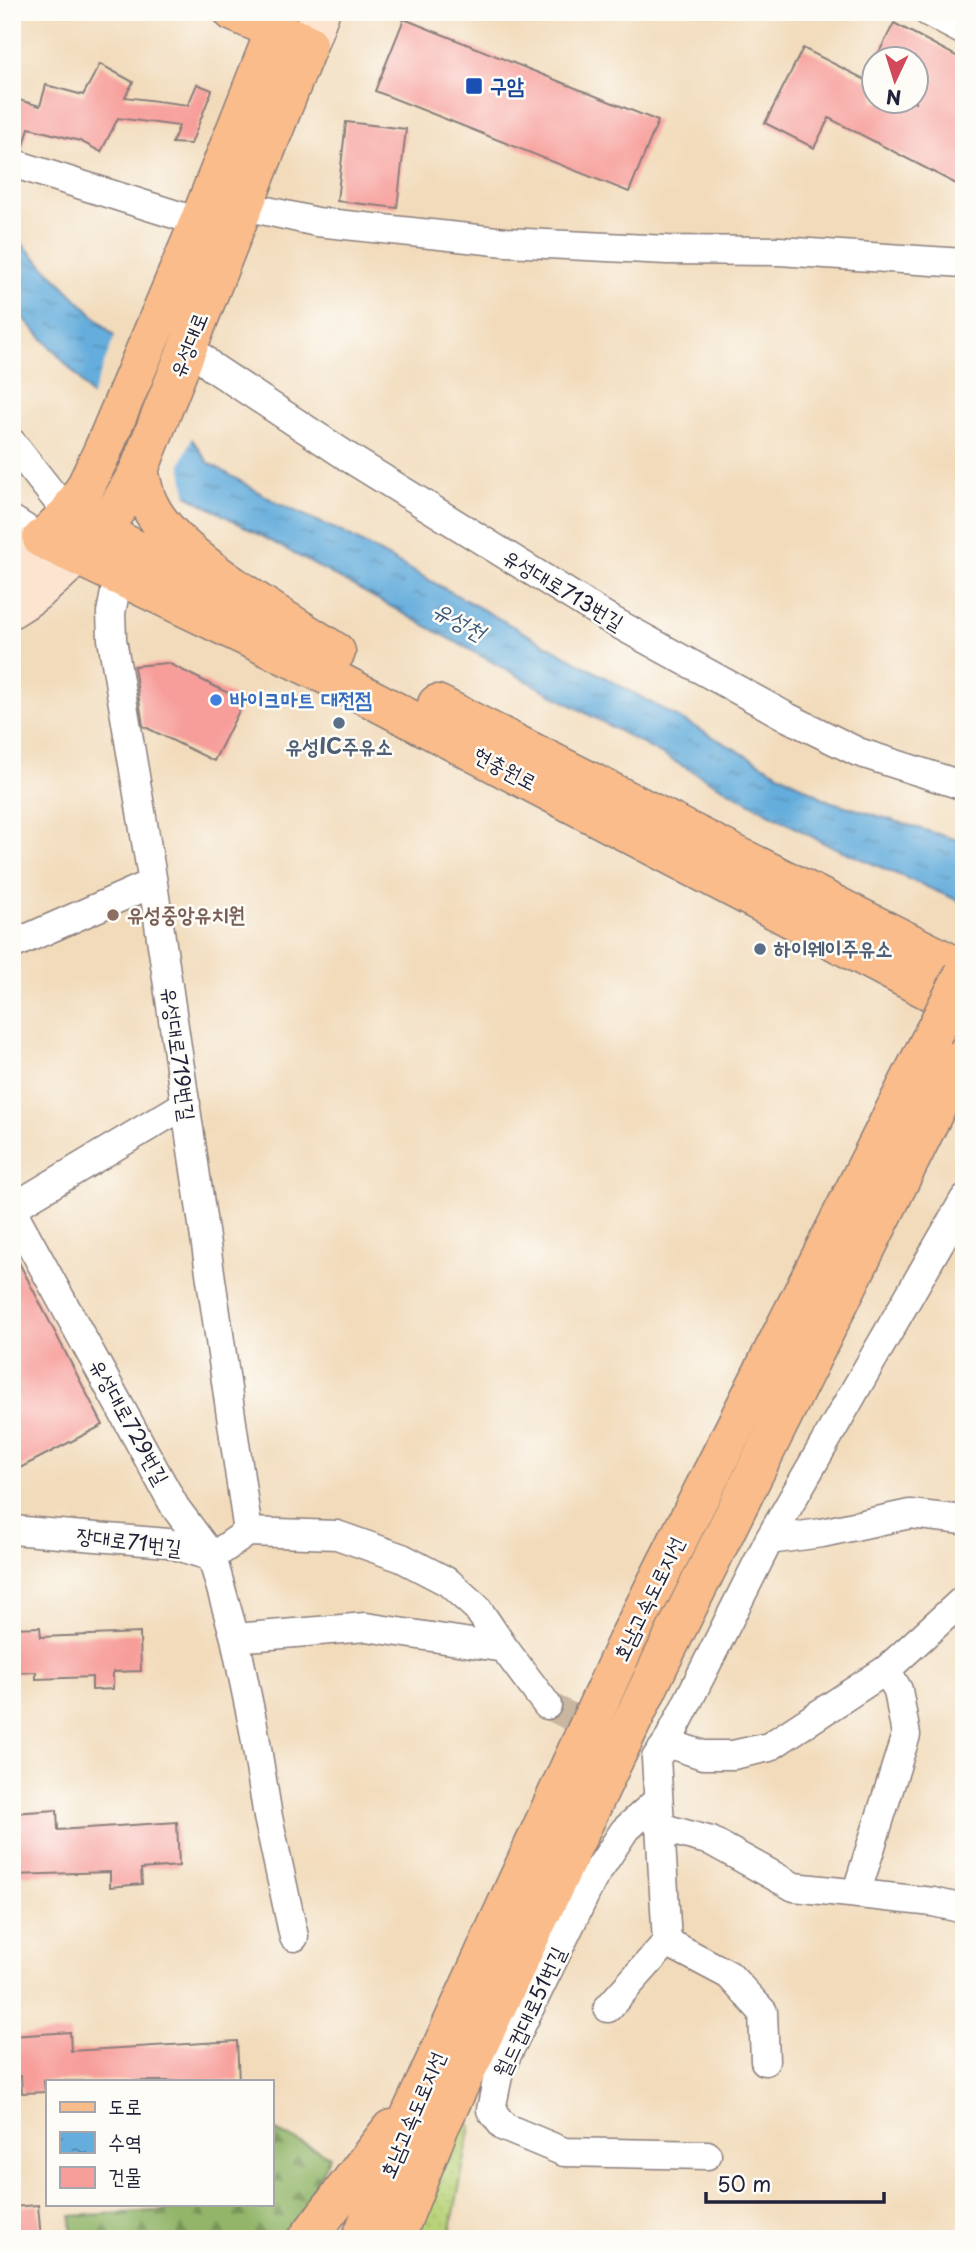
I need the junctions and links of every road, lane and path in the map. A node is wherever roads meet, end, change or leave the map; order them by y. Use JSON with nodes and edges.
{"nodes":[{"id":1,"x":233,"y":12,"type":"edge"},
{"id":2,"x":928,"y":12,"type":"edge"},
{"id":3,"x":297,"y":25,"type":"edge"},
{"id":4,"x":964,"y":31,"type":"edge"},
{"id":5,"x":12,"y":163,"type":"edge"},
{"id":6,"x":244,"y":206,"type":"junction"},
{"id":7,"x":199,"y":222,"type":"junction"},
{"id":8,"x":964,"y":262,"type":"edge"},
{"id":9,"x":186,"y":351,"type":"junction"},
{"id":10,"x":12,"y":443,"type":"edge"},
{"id":11,"x":139,"y":470,"type":"junction"},
{"id":12,"x":59,"y":532,"type":"edge"},
{"id":13,"x":12,"y":563,"type":"edge"},
{"id":14,"x":118,"y":577,"type":"junction"},
{"id":15,"x":12,"y":608,"type":"edge"},
{"id":16,"x":335,"y":652,"type":"junction"},
{"id":17,"x":964,"y":786,"type":"edge"},
{"id":18,"x":153,"y":883,"type":"junction"},
{"id":19,"x":12,"y":945,"type":"edge"},
{"id":20,"x":964,"y":972,"type":"edge"},
{"id":21,"x":964,"y":1009,"type":"edge"},
{"id":22,"x":948,"y":1043,"type":"edge"},
{"id":23,"x":186,"y":1104,"type":"junction"},
{"id":24,"x":964,"y":1200,"type":"edge"},
{"id":25,"x":12,"y":1209,"type":"edge"},
{"id":26,"x":964,"y":1520,"type":"edge"},
{"id":27,"x":12,"y":1530,"type":"edge"},
{"id":28,"x":248,"y":1532,"type":"junction"},
{"id":29,"x":769,"y":1541,"type":"junction"},
{"id":30,"x":212,"y":1557,"type":"junction"},
{"id":31,"x":964,"y":1599,"type":"edge"},
{"id":32,"x":235,"y":1638,"type":"junction"},
{"id":33,"x":504,"y":1648,"type":"junction"},
{"id":34,"x":886,"y":1670,"type":"junction"},
{"id":35,"x":547,"y":1705,"type":"tunnel mouth"},
{"id":36,"x":654,"y":1751,"type":"junction"},
{"id":37,"x":659,"y":1813,"type":"junction"},
{"id":38,"x":856,"y":1894,"type":"junction"},
{"id":39,"x":964,"y":1909,"type":"edge"},
{"id":40,"x":294,"y":1937,"type":"dead end"},
{"id":41,"x":667,"y":1942,"type":"junction"},
{"id":42,"x":608,"y":2008,"type":"dead end"},
{"id":43,"x":765,"y":2061,"type":"dead end"},
{"id":44,"x":424,"y":2085,"type":"junction"},
{"id":45,"x":707,"y":2155,"type":"dead end"},
{"id":46,"x":307,"y":2239,"type":"edge"},
{"id":47,"x":361,"y":2239,"type":"edge"},
{"id":48,"x":395,"y":2239,"type":"edge"}],
"edges":[{"from":1,"to":3,"type":"main road"},
{"from":2,"to":4,"type":"street"},
{"from":3,"to":6,"type":"main road","name":"유성대로"},
{"from":3,"to":7,"type":"main road","name":"유성대로"},
{"from":5,"to":7,"type":"street"},
{"from":6,"to":8,"type":"street"},
{"from":6,"to":9,"type":"main road","name":"유성대로"},
{"from":7,"to":12,"type":"main road","name":"유성대로"},
{"from":9,"to":11,"type":"main road","name":"유성대로"},
{"from":9,"to":17,"type":"street","name":"유성대로713번길"},
{"from":10,"to":12,"type":"street"},
{"from":11,"to":12,"type":"main road","name":"유성대로"},
{"from":11,"to":16,"type":"main road"},
{"from":12,"to":13,"type":"main road","name":"유성대로"},
{"from":12,"to":14,"type":"main road","name":"현충원로"},
{"from":12,"to":15,"type":"main road","name":"유성대로"},
{"from":12,"to":16,"type":"main road"},
{"from":14,"to":18,"type":"street","name":"유성대로719번길"},
{"from":14,"to":21,"type":"main road","name":"현충원로"},
{"from":16,"to":20,"type":"main road","name":"현충원로"},
{"from":18,"to":19,"type":"street"},
{"from":18,"to":23,"type":"street","name":"유성대로719번길"},
{"from":20,"to":22,"type":"main road","name":"호남고속도로지선","bridge":true},
{"from":22,"to":44,"type":"main road","name":"호남고속도로지선"},
{"from":22,"to":48,"type":"main road","name":"호남고속도로지선"},
{"from":23,"to":25,"type":"street"},
{"from":23,"to":28,"type":"street","name":"유성대로719번길"},
{"from":24,"to":29,"type":"street"},
{"from":25,"to":30,"type":"street","name":"유성대로729번길"},
{"from":26,"to":29,"type":"street"},
{"from":27,"to":30,"type":"street","name":"장대로71번길"},
{"from":28,"to":30,"type":"street","name":"장대로71번길"},
{"from":28,"to":33,"type":"street"},
{"from":29,"to":36,"type":"street"},
{"from":30,"to":32,"type":"street","name":"유성대로729번길"},
{"from":31,"to":34,"type":"street"},
{"from":32,"to":33,"type":"street"},
{"from":32,"to":40,"type":"street","name":"유성대로729번길"},
{"from":33,"to":35,"type":"street"},
{"from":34,"to":36,"type":"street"},
{"from":34,"to":38,"type":"street"},
{"from":36,"to":37,"type":"street"},
{"from":37,"to":38,"type":"street"},
{"from":37,"to":41,"type":"street"},
{"from":37,"to":45,"type":"street","name":"월드컵대로51번길"},
{"from":38,"to":39,"type":"street"},
{"from":41,"to":42,"type":"street"},
{"from":41,"to":43,"type":"street"},
{"from":44,"to":46,"type":"main road"},
{"from":44,"to":47,"type":"main road","name":"호남고속도로지선"}]}
